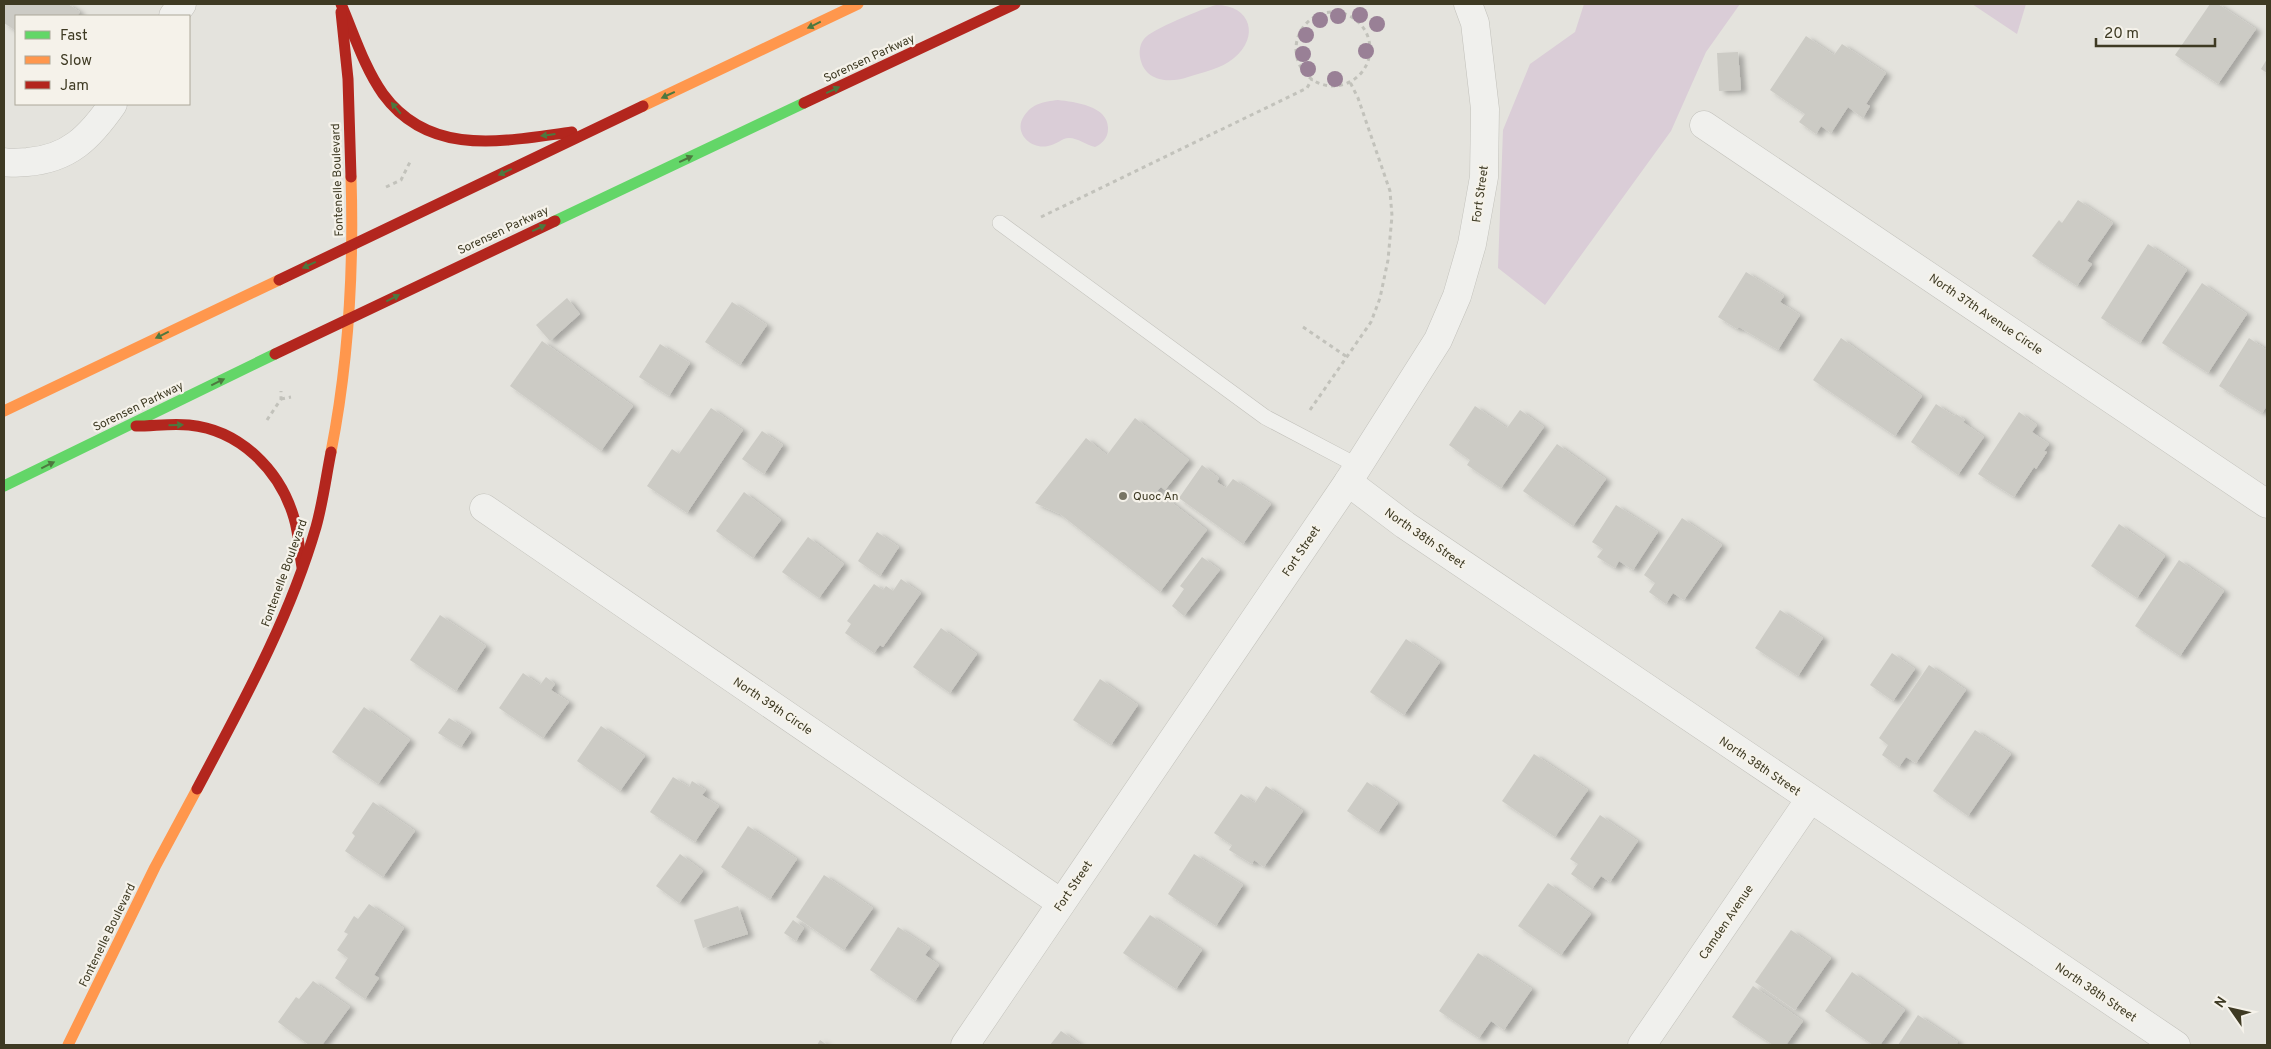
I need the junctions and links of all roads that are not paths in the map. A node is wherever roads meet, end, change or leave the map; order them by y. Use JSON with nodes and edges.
{"nodes":[{"id":1,"x":182,"y":4,"type":"edge"},
{"id":2,"x":340,"y":4,"type":"edge"},
{"id":3,"x":858,"y":4,"type":"edge"},
{"id":4,"x":1015,"y":4,"type":"edge"},
{"id":5,"x":1468,"y":4,"type":"edge"},
{"id":6,"x":174,"y":15,"type":"edge"},
{"id":7,"x":112,"y":105,"type":"edge"},
{"id":8,"x":1704,"y":125,"type":"dead end"},
{"id":9,"x":596,"y":129,"type":"junction"},
{"id":10,"x":4,"y":162,"type":"edge"},
{"id":11,"x":1000,"y":223,"type":"road end"},
{"id":12,"x":353,"y":244,"type":"junction"},
{"id":13,"x":349,"y":320,"type":"junction"},
{"id":14,"x":4,"y":411,"type":"edge"},
{"id":15,"x":127,"y":427,"type":"junction"},
{"id":16,"x":1353,"y":474,"type":"junction"},
{"id":17,"x":4,"y":486,"type":"edge"},
{"id":18,"x":2267,"y":504,"type":"edge"},
{"id":19,"x":484,"y":508,"type":"dead end"},
{"id":20,"x":302,"y":567,"type":"junction"},
{"id":21,"x":1810,"y":799,"type":"junction"},
{"id":22,"x":1061,"y":903,"type":"junction"},
{"id":23,"x":68,"y":1045,"type":"edge"},
{"id":24,"x":965,"y":1045,"type":"edge"},
{"id":25,"x":1642,"y":1045,"type":"edge"},
{"id":26,"x":2176,"y":1045,"type":"edge"}],
"edges":[{"from":1,"to":6,"type":"street"},
{"from":9,"to":2,"type":"main road","one_way":true},
{"from":2,"to":12,"type":"main road","name":"Fontenelle Boulevard"},
{"from":3,"to":9,"type":"main road","one_way":true},
{"from":13,"to":4,"type":"main road","name":"Sorensen Parkway","one_way":true},
{"from":5,"to":16,"type":"street","name":"Fort Street"},
{"from":7,"to":10,"type":"street"},
{"from":8,"to":18,"type":"street","name":"North 37th Avenue Circle"},
{"from":9,"to":12,"type":"main road","one_way":true},
{"from":11,"to":16,"type":"lane"},
{"from":12,"to":13,"type":"main road","name":"Fontenelle Boulevard"},
{"from":12,"to":14,"type":"main road","one_way":true},
{"from":15,"to":13,"type":"main road","name":"Sorensen Parkway","one_way":true},
{"from":13,"to":20,"type":"main road","name":"Fontenelle Boulevard"},
{"from":17,"to":15,"type":"main road","name":"Sorensen Parkway","one_way":true},
{"from":15,"to":20,"type":"main road","one_way":true},
{"from":16,"to":21,"type":"street","name":"North 38th Street"},
{"from":16,"to":22,"type":"street","name":"Fort Street"},
{"from":19,"to":22,"type":"street","name":"North 39th Circle"},
{"from":20,"to":23,"type":"main road","name":"Fontenelle Boulevard"},
{"from":21,"to":25,"type":"street","name":"Camden Avenue"},
{"from":21,"to":26,"type":"street","name":"North 38th Street"},
{"from":22,"to":24,"type":"street","name":"Fort Street"}]}
